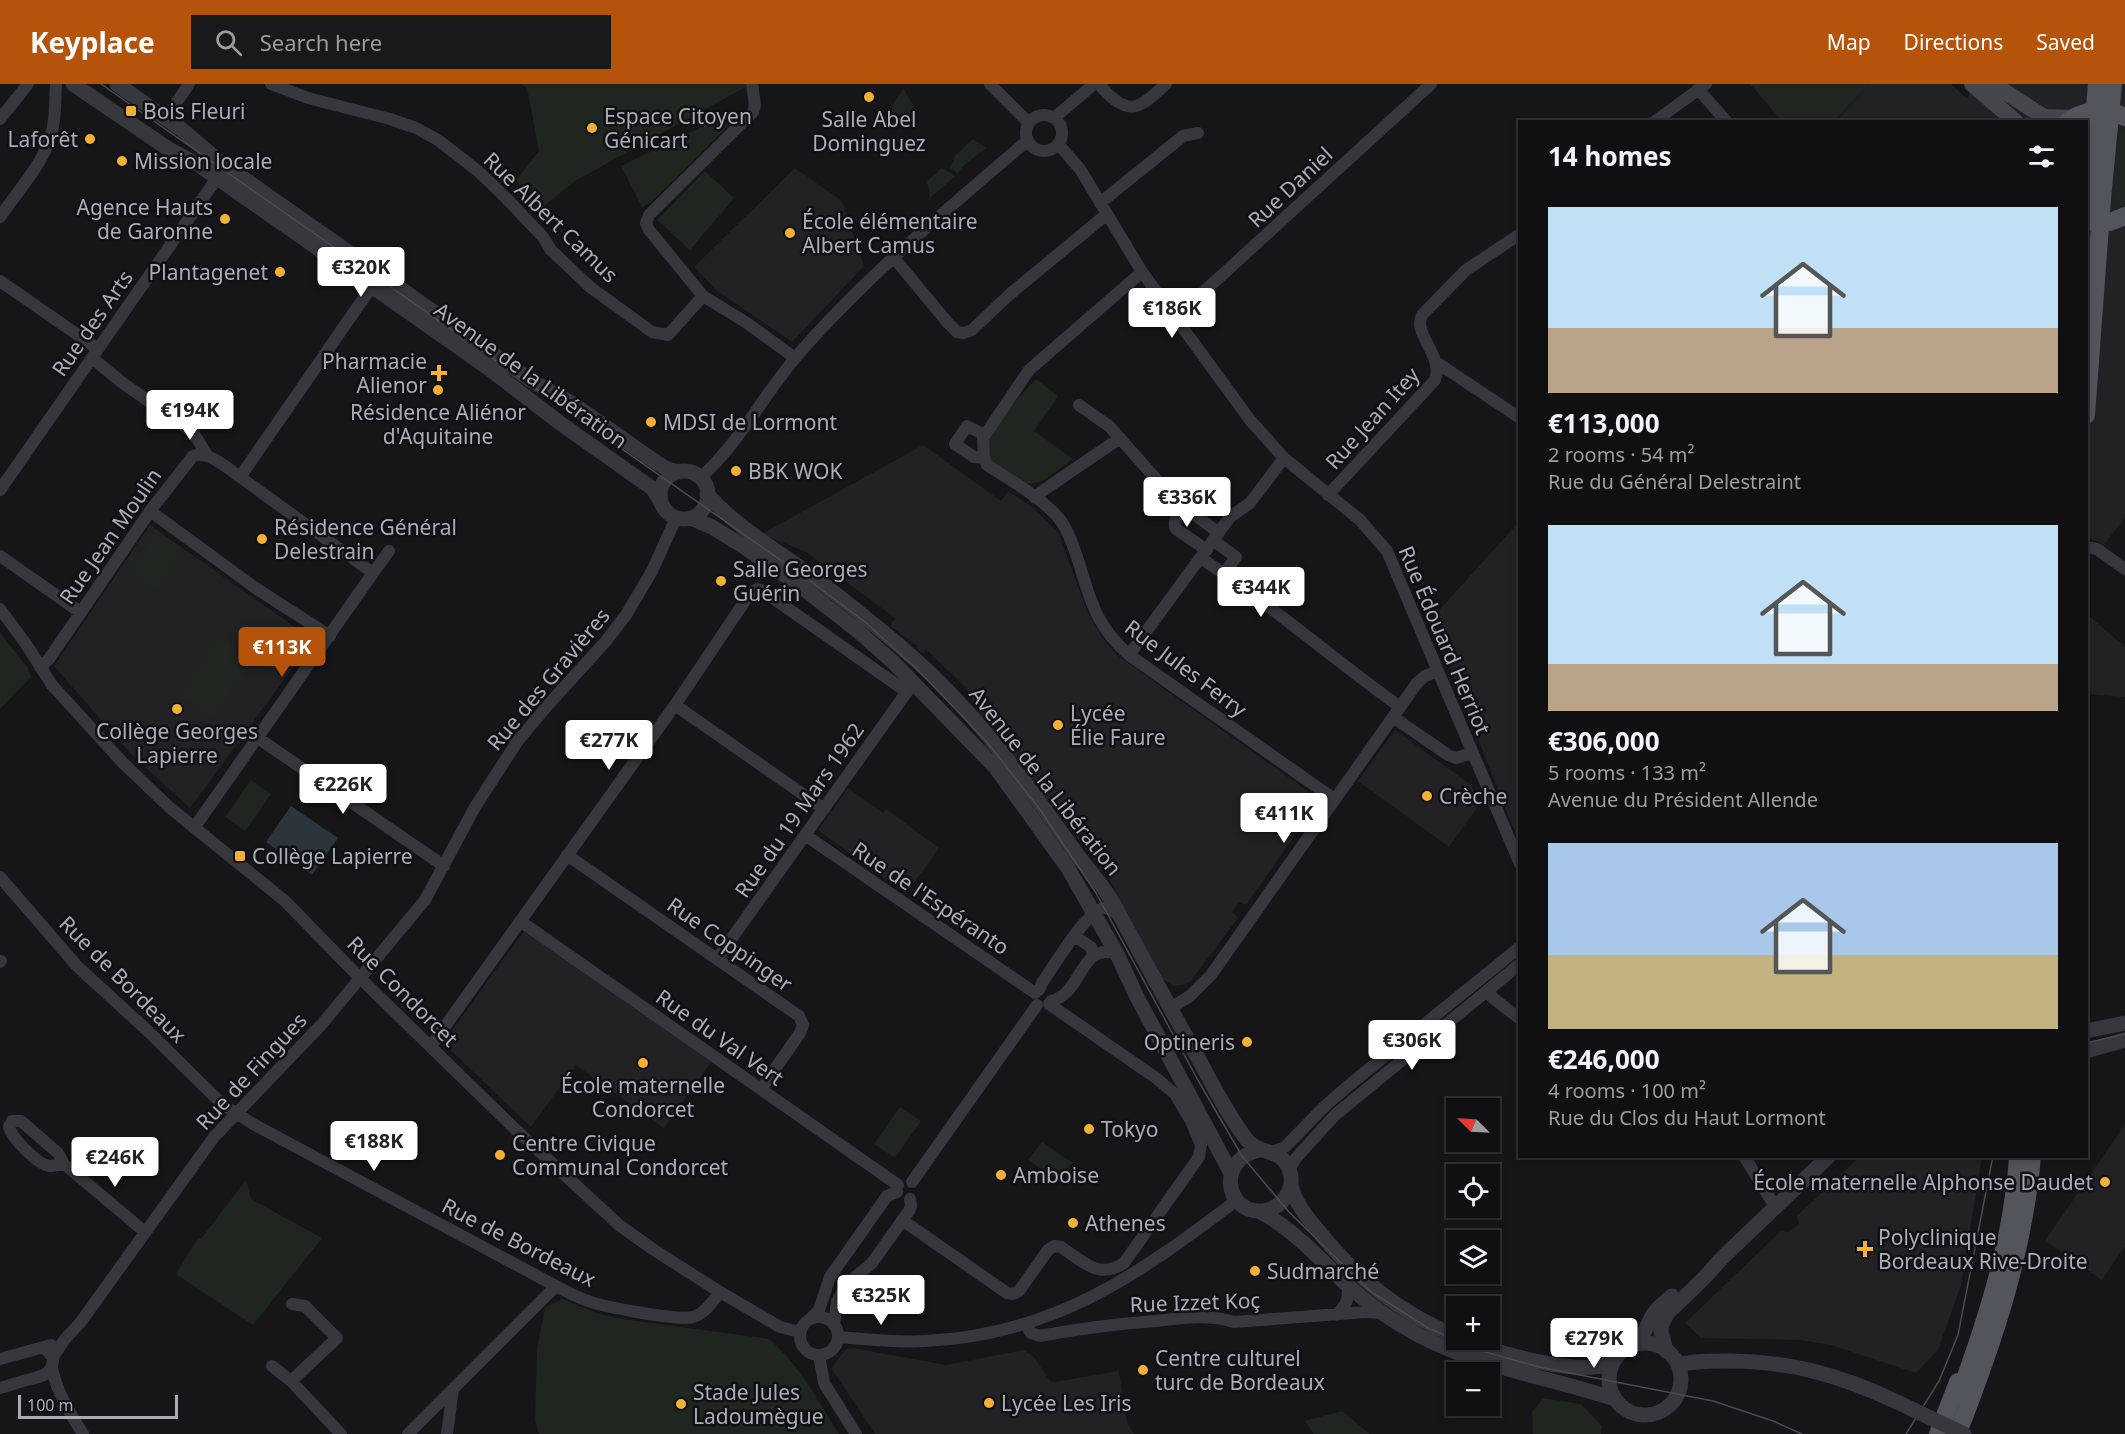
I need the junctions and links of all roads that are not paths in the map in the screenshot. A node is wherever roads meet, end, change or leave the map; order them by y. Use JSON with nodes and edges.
{"nodes":[{"id":1,"x":28,"y":84,"type":"edge"},
{"id":2,"x":56,"y":84,"type":"edge"},
{"id":3,"x":73,"y":84,"type":"edge"},
{"id":4,"x":117,"y":84,"type":"edge"},
{"id":5,"x":189,"y":84,"type":"edge"},
{"id":6,"x":271,"y":84,"type":"edge"},
{"id":7,"x":752,"y":84,"type":"edge"},
{"id":8,"x":990,"y":84,"type":"edge"},
{"id":9,"x":1095,"y":84,"type":"edge"},
{"id":10,"x":1166,"y":84,"type":"edge"},
{"id":11,"x":1431,"y":84,"type":"edge"},
{"id":12,"x":1972,"y":84,"type":"edge"},
{"id":13,"x":1993,"y":84,"type":"edge"},
{"id":14,"x":2097,"y":84,"type":"edge"},
{"id":15,"x":2113,"y":84,"type":"edge"},
{"id":16,"x":286,"y":87,"type":"edge"},
{"id":17,"x":1702,"y":87,"type":"edge"},
{"id":18,"x":2110,"y":113,"type":"edge"},
{"id":19,"x":0,"y":118,"type":"edge"},
{"id":20,"x":166,"y":118,"type":"junction"},
{"id":21,"x":1054,"y":118,"type":"junction"},
{"id":22,"x":1657,"y":120,"type":"edge"},
{"id":23,"x":1726,"y":120,"type":"edge"},
{"id":24,"x":2014,"y":120,"type":"edge"},
{"id":25,"x":2069,"y":120,"type":"edge"},
{"id":26,"x":1029,"y":123,"type":"junction"},
{"id":27,"x":1198,"y":133,"type":"dead end"},
{"id":28,"x":1028,"y":140,"type":"junction"},
{"id":29,"x":1058,"y":144,"type":"junction"},
{"id":30,"x":217,"y":178,"type":"junction"},
{"id":31,"x":1100,"y":202,"type":"junction"},
{"id":32,"x":1107,"y":214,"type":"junction"},
{"id":33,"x":2125,"y":216,"type":"edge"},
{"id":34,"x":0,"y":217,"type":"edge"},
{"id":35,"x":2091,"y":220,"type":"edge"},
{"id":36,"x":1518,"y":235,"type":"edge"},
{"id":37,"x":894,"y":258,"type":"junction"},
{"id":38,"x":1142,"y":272,"type":"junction"},
{"id":39,"x":0,"y":282,"type":"edge"},
{"id":40,"x":372,"y":286,"type":"junction"},
{"id":41,"x":703,"y":296,"type":"junction"},
{"id":42,"x":1175,"y":318,"type":"junction"},
{"id":43,"x":2088,"y":337,"type":"edge"},
{"id":44,"x":95,"y":353,"type":"junction"},
{"id":45,"x":795,"y":358,"type":"junction"},
{"id":46,"x":1436,"y":362,"type":"junction"},
{"id":47,"x":1079,"y":405,"type":"dead end"},
{"id":48,"x":1518,"y":417,"type":"edge"},
{"id":49,"x":985,"y":435,"type":"junction"},
{"id":50,"x":1120,"y":438,"type":"junction"},
{"id":51,"x":207,"y":455,"type":"junction"},
{"id":52,"x":984,"y":458,"type":"junction"},
{"id":53,"x":1284,"y":458,"type":"junction"},
{"id":54,"x":679,"y":472,"type":"junction"},
{"id":55,"x":240,"y":477,"type":"junction"},
{"id":56,"x":700,"y":478,"type":"junction"},
{"id":57,"x":0,"y":490,"type":"edge"},
{"id":58,"x":708,"y":494,"type":"junction"},
{"id":59,"x":1329,"y":495,"type":"junction"},
{"id":60,"x":1035,"y":498,"type":"junction"},
{"id":61,"x":661,"y":502,"type":"junction"},
{"id":62,"x":1184,"y":507,"type":"junction"},
{"id":63,"x":150,"y":511,"type":"junction"},
{"id":64,"x":683,"y":518,"type":"junction"},
{"id":65,"x":1210,"y":546,"type":"junction"},
{"id":66,"x":2088,"y":547,"type":"edge"},
{"id":67,"x":389,"y":551,"type":"dead end"},
{"id":68,"x":0,"y":556,"type":"edge"},
{"id":69,"x":2125,"y":568,"type":"edge"},
{"id":70,"x":373,"y":573,"type":"junction"},
{"id":71,"x":1224,"y":574,"type":"junction"},
{"id":72,"x":0,"y":609,"type":"edge"},
{"id":73,"x":80,"y":612,"type":"junction"},
{"id":74,"x":330,"y":636,"type":"junction"},
{"id":75,"x":1129,"y":655,"type":"junction"},
{"id":76,"x":40,"y":667,"type":"junction"},
{"id":77,"x":1438,"y":671,"type":"junction"},
{"id":78,"x":910,"y":688,"type":"junction"},
{"id":79,"x":675,"y":705,"type":"junction"},
{"id":80,"x":1396,"y":712,"type":"junction"},
{"id":81,"x":258,"y":738,"type":"junction"},
{"id":82,"x":1472,"y":753,"type":"junction"},
{"id":83,"x":1334,"y":799,"type":"junction"},
{"id":84,"x":824,"y":809,"type":"junction"},
{"id":85,"x":194,"y":828,"type":"junction"},
{"id":86,"x":805,"y":835,"type":"junction"},
{"id":87,"x":567,"y":855,"type":"junction"},
{"id":88,"x":1518,"y":859,"type":"edge"},
{"id":89,"x":444,"y":866,"type":"junction"},
{"id":90,"x":0,"y":877,"type":"edge"},
{"id":91,"x":1093,"y":913,"type":"junction"},
{"id":92,"x":1121,"y":917,"type":"junction"},
{"id":93,"x":520,"y":921,"type":"junction"},
{"id":94,"x":1074,"y":936,"type":"junction"},
{"id":95,"x":1518,"y":949,"type":"edge"},
{"id":96,"x":1118,"y":954,"type":"junction"},
{"id":97,"x":1093,"y":955,"type":"junction"},
{"id":98,"x":717,"y":959,"type":"junction"},
{"id":99,"x":1518,"y":966,"type":"edge"},
{"id":100,"x":360,"y":978,"type":"junction"},
{"id":101,"x":1488,"y":991,"type":"junction"},
{"id":102,"x":1042,"y":998,"type":"junction"},
{"id":103,"x":1170,"y":1008,"type":"junction"},
{"id":104,"x":1518,"y":1017,"type":"edge"},
{"id":105,"x":2125,"y":1023,"type":"edge"},
{"id":106,"x":2088,"y":1031,"type":"edge"},
{"id":107,"x":2125,"y":1040,"type":"edge"},
{"id":108,"x":431,"y":1046,"type":"junction"},
{"id":109,"x":2088,"y":1050,"type":"edge"},
{"id":110,"x":761,"y":1089,"type":"junction"},
{"id":111,"x":237,"y":1114,"type":"junction"},
{"id":112,"x":1266,"y":1151,"type":"junction"},
{"id":113,"x":1745,"y":1158,"type":"edge"},
{"id":114,"x":1827,"y":1158,"type":"edge"},
{"id":115,"x":2006,"y":1158,"type":"edge"},
{"id":116,"x":2018,"y":1158,"type":"edge"},
{"id":117,"x":2026,"y":1158,"type":"edge"},
{"id":118,"x":2032,"y":1158,"type":"edge"},
{"id":119,"x":64,"y":1164,"type":"dead end"},
{"id":120,"x":1231,"y":1173,"type":"junction"},
{"id":121,"x":1290,"y":1178,"type":"junction"},
{"id":122,"x":912,"y":1182,"type":"junction"},
{"id":123,"x":897,"y":1188,"type":"junction"},
{"id":124,"x":910,"y":1199,"type":"junction"},
{"id":125,"x":1237,"y":1200,"type":"junction"},
{"id":126,"x":1776,"y":1209,"type":"junction"},
{"id":127,"x":1259,"y":1211,"type":"junction"},
{"id":128,"x":902,"y":1220,"type":"junction"},
{"id":129,"x":146,"y":1232,"type":"junction"},
{"id":130,"x":1722,"y":1258,"type":"junction"},
{"id":131,"x":554,"y":1285,"type":"junction"},
{"id":132,"x":1347,"y":1285,"type":"junction"},
{"id":133,"x":720,"y":1292,"type":"junction"},
{"id":134,"x":292,"y":1304,"type":"dead end"},
{"id":135,"x":1383,"y":1313,"type":"junction"},
{"id":136,"x":1336,"y":1315,"type":"junction"},
{"id":137,"x":810,"y":1319,"type":"junction"},
{"id":138,"x":834,"y":1325,"type":"junction"},
{"id":139,"x":1026,"y":1325,"type":"junction"},
{"id":140,"x":1446,"y":1331,"type":"edge"},
{"id":141,"x":800,"y":1332,"type":"junction"},
{"id":142,"x":838,"y":1338,"type":"junction"},
{"id":143,"x":1632,"y":1346,"type":"junction"},
{"id":144,"x":1492,"y":1350,"type":"edge"},
{"id":145,"x":1666,"y":1351,"type":"junction"},
{"id":146,"x":819,"y":1355,"type":"junction"},
{"id":147,"x":1616,"y":1358,"type":"junction"},
{"id":148,"x":0,"y":1359,"type":"edge"},
{"id":149,"x":48,"y":1362,"type":"junction"},
{"id":150,"x":1678,"y":1365,"type":"junction"},
{"id":151,"x":272,"y":1366,"type":"dead end"},
{"id":152,"x":291,"y":1382,"type":"junction"},
{"id":153,"x":0,"y":1388,"type":"edge"},
{"id":154,"x":453,"y":1389,"type":"junction"},
{"id":155,"x":1615,"y":1399,"type":"junction"},
{"id":156,"x":83,"y":1434,"type":"edge"},
{"id":157,"x":341,"y":1434,"type":"edge"},
{"id":158,"x":408,"y":1434,"type":"edge"},
{"id":159,"x":447,"y":1434,"type":"edge"},
{"id":160,"x":856,"y":1434,"type":"edge"},
{"id":161,"x":1938,"y":1434,"type":"edge"},
{"id":162,"x":1944,"y":1434,"type":"edge"},
{"id":163,"x":1951,"y":1434,"type":"edge"},
{"id":164,"x":1957,"y":1434,"type":"edge"},
{"id":165,"x":1965,"y":1434,"type":"edge"}],
"edges":[{"from":1,"to":19,"type":"street"},
{"from":2,"to":34,"type":"street"},
{"from":3,"to":30,"type":"street","name":"Avenue de la Libération"},
{"from":4,"to":20,"type":"street","name":"Avenue de la Libération"},
{"from":5,"to":20,"type":"street"},
{"from":6,"to":16,"type":"street"},
{"from":7,"to":41,"type":"street"},
{"from":8,"to":26,"type":"street"},
{"from":9,"to":10,"type":"street"},
{"from":9,"to":21,"type":"street"},
{"from":11,"to":42,"type":"street","name":"Rue Daniel"},
{"from":12,"to":24,"type":"main road"},
{"from":13,"to":25,"type":"main road"},
{"from":14,"to":18,"type":"main road"},
{"from":15,"to":18,"type":"main road"},
{"from":16,"to":41,"type":"street","name":"Rue Albert Camus"},
{"from":17,"to":22,"type":"street"},
{"from":17,"to":23,"type":"street"},
{"from":18,"to":25,"type":"main road"},
{"from":18,"to":35,"type":"main road"},
{"from":20,"to":54,"type":"street","name":"Avenue de la Libération"},
{"from":21,"to":26,"type":"street"},
{"from":21,"to":29,"type":"street"},
{"from":26,"to":28,"type":"street"},
{"from":27,"to":31,"type":"street"},
{"from":28,"to":29,"type":"street"},
{"from":28,"to":37,"type":"street"},
{"from":29,"to":31,"type":"street","name":"Rue Édouard Herriot"},
{"from":30,"to":40,"type":"street","name":"Avenue de la Libération"},
{"from":30,"to":44,"type":"street","name":"Rue des Arts"},
{"from":31,"to":32,"type":"street","name":"Rue Édouard Herriot"},
{"from":32,"to":37,"type":"street"},
{"from":32,"to":38,"type":"street","name":"Rue Édouard Herriot"},
{"from":33,"to":35,"type":"main road"},
{"from":35,"to":43,"type":"main road"},
{"from":36,"to":46,"type":"street","name":"Rue Jean Itey"},
{"from":37,"to":45,"type":"street"},
{"from":38,"to":42,"type":"street","name":"Rue Édouard Herriot"},
{"from":38,"to":49,"type":"street"},
{"from":39,"to":44,"type":"street"},
{"from":40,"to":55,"type":"street"},
{"from":40,"to":61,"type":"street","name":"Avenue de la Libération"},
{"from":41,"to":45,"type":"street"},
{"from":42,"to":53,"type":"street","name":"Rue Édouard Herriot"},
{"from":44,"to":51,"type":"street"},
{"from":44,"to":57,"type":"street","name":"Rue des Arts"},
{"from":45,"to":56,"type":"street"},
{"from":46,"to":48,"type":"street"},
{"from":46,"to":59,"type":"street","name":"Rue Jean Itey"},
{"from":47,"to":50,"type":"street"},
{"from":49,"to":52,"type":"street"},
{"from":49,"to":52,"type":"street","name":"Rue Jules Ferry"},
{"from":50,"to":60,"type":"street"},
{"from":50,"to":62,"type":"street"},
{"from":51,"to":55,"type":"street"},
{"from":51,"to":63,"type":"street","name":"Rue Jean Moulin"},
{"from":52,"to":60,"type":"street","name":"Rue Jules Ferry"},
{"from":53,"to":59,"type":"street","name":"Rue Édouard Herriot"},
{"from":53,"to":65,"type":"street"},
{"from":54,"to":56,"type":"street"},
{"from":54,"to":61,"type":"street"},
{"from":55,"to":70,"type":"street"},
{"from":56,"to":58,"type":"street"},
{"from":58,"to":64,"type":"street"},
{"from":58,"to":92,"type":"street","name":"Avenue de la Libération"},
{"from":59,"to":77,"type":"street","name":"Rue Édouard Herriot"},
{"from":60,"to":75,"type":"street","name":"Rue Jules Ferry"},
{"from":61,"to":64,"type":"street"},
{"from":62,"to":65,"type":"street"},
{"from":62,"to":65,"type":"street"},
{"from":63,"to":73,"type":"street","name":"Rue Jean Moulin"},
{"from":63,"to":74,"type":"street"},
{"from":64,"to":78,"type":"street","name":"Avenue de la Libération"},
{"from":64,"to":89,"type":"street","name":"Rue des Gravières"},
{"from":65,"to":71,"type":"street"},
{"from":65,"to":71,"type":"street"},
{"from":65,"to":75,"type":"street"},
{"from":66,"to":69,"type":"street"},
{"from":67,"to":70,"type":"street"},
{"from":68,"to":73,"type":"street"},
{"from":70,"to":74,"type":"street"},
{"from":71,"to":80,"type":"street"},
{"from":72,"to":76,"type":"street","name":"Rue Condorcet"},
{"from":73,"to":76,"type":"street","name":"Rue Jean Moulin"},
{"from":74,"to":81,"type":"street"},
{"from":75,"to":83,"type":"street","name":"Rue Jules Ferry"},
{"from":76,"to":85,"type":"street","name":"Rue Condorcet"},
{"from":77,"to":80,"type":"street"},
{"from":77,"to":82,"type":"street","name":"Rue Édouard Herriot"},
{"from":78,"to":79,"type":"street"},
{"from":78,"to":84,"type":"street","name":"Rue du 19 Mars 1962"},
{"from":78,"to":91,"type":"street","name":"Avenue de la Libération"},
{"from":79,"to":84,"type":"street"},
{"from":79,"to":87,"type":"street"},
{"from":80,"to":82,"type":"street"},
{"from":80,"to":83,"type":"street"},
{"from":81,"to":85,"type":"street"},
{"from":81,"to":89,"type":"street"},
{"from":82,"to":88,"type":"street","name":"Rue Édouard Herriot"},
{"from":83,"to":103,"type":"street"},
{"from":84,"to":86,"type":"street","name":"Rue du 19 Mars 1962"},
{"from":85,"to":100,"type":"street","name":"Rue Condorcet"},
{"from":86,"to":98,"type":"street","name":"Rue du 19 Mars 1962"},
{"from":86,"to":102,"type":"street","name":"Rue de l'Espéranto"},
{"from":87,"to":93,"type":"street"},
{"from":87,"to":98,"type":"street","name":"Rue Coppinger"},
{"from":89,"to":100,"type":"street","name":"Rue des Gravières"},
{"from":90,"to":111,"type":"street","name":"Rue de Bordeaux"},
{"from":91,"to":92,"type":"street","name":"Avenue de la Libération"},
{"from":91,"to":94,"type":"street"},
{"from":91,"to":96,"type":"street","name":"Avenue de la Libération"},
{"from":92,"to":103,"type":"street","name":"Avenue de la Libération"},
{"from":93,"to":108,"type":"street"},
{"from":93,"to":110,"type":"street","name":"Rue du Val Vert"},
{"from":94,"to":97,"type":"street"},
{"from":94,"to":102,"type":"street"},
{"from":95,"to":112,"type":"street"},
{"from":96,"to":97,"type":"street"},
{"from":96,"to":120,"type":"street","name":"Avenue de la Libération"},
{"from":97,"to":102,"type":"street"},
{"from":98,"to":110,"type":"street","name":"Rue Coppinger"},
{"from":99,"to":101,"type":"street"},
{"from":100,"to":108,"type":"street","name":"Rue Condorcet"},
{"from":100,"to":111,"type":"street","name":"Rue de Fingues"},
{"from":101,"to":104,"type":"street"},
{"from":101,"to":121,"type":"street"},
{"from":102,"to":122,"type":"street"},
{"from":102,"to":128,"type":"street","name":"Rue de l'Espéranto"},
{"from":103,"to":112,"type":"street","name":"Avenue de la Libération"},
{"from":105,"to":106,"type":"street"},
{"from":107,"to":109,"type":"street"},
{"from":108,"to":133,"type":"street","name":"Rue Condorcet"},
{"from":110,"to":123,"type":"street","name":"Rue du Val Vert"},
{"from":111,"to":129,"type":"street","name":"Rue de Fingues"},
{"from":111,"to":131,"type":"street","name":"Rue de Bordeaux"},
{"from":112,"to":120,"type":"street"},
{"from":112,"to":121,"type":"street"},
{"from":113,"to":126,"type":"street"},
{"from":114,"to":126,"type":"street"},
{"from":115,"to":161,"type":"main road"},
{"from":116,"to":162,"type":"main road"},
{"from":117,"to":163,"type":"main road"},
{"from":118,"to":164,"type":"main road"},
{"from":119,"to":129,"type":"street"},
{"from":120,"to":125,"type":"street"},
{"from":121,"to":127,"type":"street"},
{"from":121,"to":140,"type":"street"},
{"from":122,"to":123,"type":"street"},
{"from":122,"to":124,"type":"street"},
{"from":123,"to":124,"type":"street"},
{"from":123,"to":137,"type":"street"},
{"from":124,"to":128,"type":"street"},
{"from":125,"to":127,"type":"street"},
{"from":125,"to":139,"type":"street"},
{"from":126,"to":130,"type":"street"},
{"from":127,"to":132,"type":"street"},
{"from":128,"to":138,"type":"street"},
{"from":129,"to":149,"type":"street","name":"Rue de Fingues"},
{"from":130,"to":143,"type":"street"},
{"from":130,"to":145,"type":"street"},
{"from":131,"to":133,"type":"street","name":"Rue de Bordeaux"},
{"from":131,"to":154,"type":"street"},
{"from":132,"to":135,"type":"street"},
{"from":132,"to":136,"type":"street"},
{"from":133,"to":141,"type":"street"},
{"from":134,"to":152,"type":"street"},
{"from":135,"to":136,"type":"street","name":"Rue Izzet Koç"},
{"from":135,"to":155,"type":"street"},
{"from":136,"to":139,"type":"street","name":"Rue Izzet Koç"},
{"from":137,"to":138,"type":"street"},
{"from":137,"to":141,"type":"street"},
{"from":138,"to":142,"type":"street"},
{"from":139,"to":142,"type":"street"},
{"from":141,"to":146,"type":"street"},
{"from":142,"to":146,"type":"street"},
{"from":143,"to":145,"type":"street"},
{"from":143,"to":147,"type":"street"},
{"from":144,"to":147,"type":"street"},
{"from":145,"to":150,"type":"street"},
{"from":146,"to":160,"type":"street"},
{"from":147,"to":155,"type":"street"},
{"from":148,"to":149,"type":"street"},
{"from":149,"to":153,"type":"street"},
{"from":149,"to":156,"type":"street"},
{"from":150,"to":155,"type":"street"},
{"from":150,"to":165,"type":"street","bridge":true},
{"from":151,"to":152,"type":"street"},
{"from":152,"to":157,"type":"street"},
{"from":154,"to":158,"type":"street"},
{"from":154,"to":159,"type":"street"}]}
